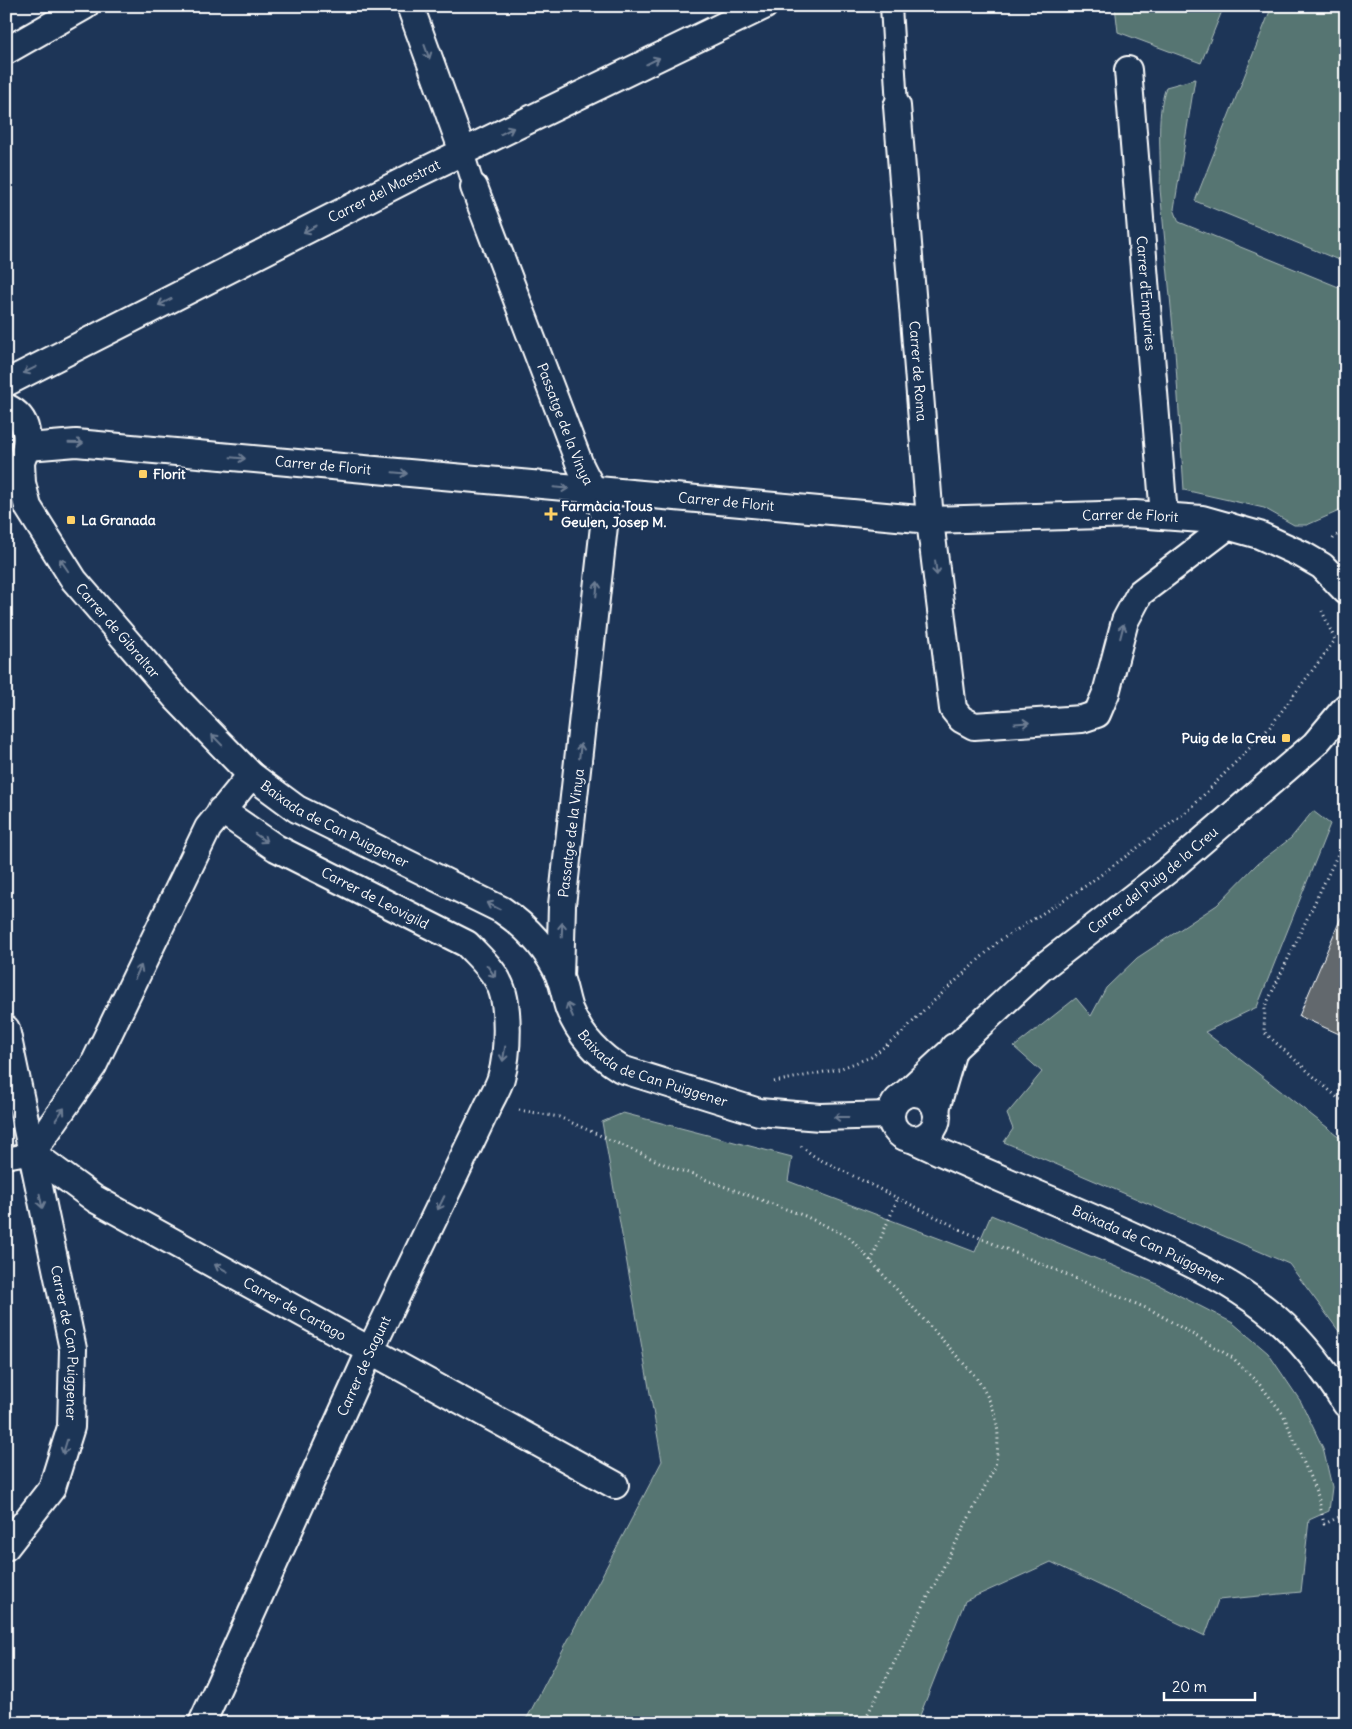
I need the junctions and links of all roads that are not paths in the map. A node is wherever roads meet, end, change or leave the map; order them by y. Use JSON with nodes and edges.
{"nodes":[{"id":1,"x":85,"y":6,"type":"edge"},
{"id":2,"x":410,"y":6,"type":"edge"},
{"id":3,"x":764,"y":6,"type":"edge"},
{"id":4,"x":891,"y":6,"type":"edge"},
{"id":5,"x":6,"y":51,"type":"edge"},
{"id":6,"x":1128,"y":70,"type":"dead end"},
{"id":7,"x":896,"y":106,"type":"joint"},
{"id":8,"x":462,"y":152,"type":"junction"},
{"id":9,"x":474,"y":187,"type":"joint"},
{"id":10,"x":6,"y":383,"type":"edge"},
{"id":11,"x":6,"y":408,"type":"edge"},
{"id":12,"x":18,"y":460,"type":"edge"},
{"id":13,"x":592,"y":491,"type":"junction"},
{"id":14,"x":1164,"y":516,"type":"junction"},
{"id":15,"x":930,"y":520,"type":"junction"},
{"id":16,"x":1228,"y":526,"type":"junction"},
{"id":17,"x":1346,"y":591,"type":"edge"},
{"id":18,"x":1346,"y":707,"type":"edge"},
{"id":19,"x":251,"y":775,"type":"junction"},
{"id":20,"x":221,"y":810,"type":"junction"},
{"id":21,"x":560,"y":978,"type":"junction"},
{"id":22,"x":504,"y":1006,"type":"joint"},
{"id":23,"x":6,"y":1029,"type":"edge"},
{"id":24,"x":954,"y":1048,"type":"junction"},
{"id":25,"x":897,"y":1105,"type":"junction"},
{"id":26,"x":936,"y":1112,"type":"junction"},
{"id":27,"x":912,"y":1138,"type":"junction"},
{"id":28,"x":32,"y":1154,"type":"junction"},
{"id":29,"x":6,"y":1158,"type":"edge"},
{"id":30,"x":991,"y":1176,"type":"junction"},
{"id":31,"x":371,"y":1349,"type":"junction"},
{"id":32,"x":1346,"y":1404,"type":"edge"},
{"id":33,"x":615,"y":1485,"type":"dead end"},
{"id":34,"x":6,"y":1547,"type":"edge"},
{"id":35,"x":202,"y":1723,"type":"edge"}],
"edges":[{"from":1,"to":5,"type":"street"},
{"from":2,"to":8,"type":"street","name":"Passatge de la Vinya","one_way":true},
{"from":8,"to":3,"type":"street","name":"Carrer del Maestrat","one_way":true},
{"from":4,"to":7,"type":"street","name":"Carrer de Roma"},
{"from":6,"to":14,"type":"street","name":"Carrer d'Empuries"},
{"from":7,"to":15,"type":"street","name":"Carrer de Roma"},
{"from":8,"to":9,"type":"street","name":"Passatge de la Vinya"},
{"from":8,"to":10,"type":"street","name":"Carrer del Maestrat","one_way":true},
{"from":9,"to":13,"type":"street","name":"Passatge de la Vinya"},
{"from":11,"to":12,"type":"street","name":"Carrer de Gibraltar"},
{"from":12,"to":13,"type":"street","name":"Carrer de Florit","one_way":true},
{"from":19,"to":12,"type":"street","name":"Carrer de Gibraltar","one_way":true},
{"from":13,"to":15,"type":"street","name":"Carrer de Florit"},
{"from":21,"to":13,"type":"street","name":"Passatge de la Vinya","one_way":true},
{"from":14,"to":15,"type":"street","name":"Carrer de Florit"},
{"from":14,"to":16,"type":"street","name":"Carrer de Florit"},
{"from":15,"to":16,"type":"street","name":"Carrer de Roma","one_way":true},
{"from":16,"to":17,"type":"street","name":"Carrer de Florit"},
{"from":18,"to":24,"type":"street","name":"Carrer del Puig de la Creu"},
{"from":19,"to":20,"type":"street","name":"Baixada de Can Puiggener"},
{"from":21,"to":19,"type":"street","name":"Baixada de Can Puiggener","one_way":true},
{"from":20,"to":22,"type":"street","name":"Carrer de Leovigild","one_way":true},
{"from":28,"to":20,"type":"street","name":"Baixada de Can Puiggener","one_way":true},
{"from":25,"to":21,"type":"street","name":"Baixada de Can Puiggener","one_way":true},
{"from":22,"to":31,"type":"street","name":"Carrer de Sagunt","one_way":true},
{"from":23,"to":28,"type":"street","name":"Carrer de Can Puiggener"},
{"from":24,"to":25,"type":"street","name":"Carrer del Puig de la Creu"},
{"from":24,"to":26,"type":"street"},
{"from":25,"to":26,"type":"street"},
{"from":25,"to":27,"type":"street"},
{"from":26,"to":27,"type":"street"},
{"from":26,"to":30,"type":"street"},
{"from":27,"to":30,"type":"street","name":"Baixada de Can Puiggener"},
{"from":28,"to":29,"type":"street"},
{"from":31,"to":28,"type":"street","name":"Carrer de Cartago","one_way":true},
{"from":28,"to":34,"type":"street","name":"Carrer de Can Puiggener","one_way":true},
{"from":30,"to":32,"type":"street","name":"Baixada de Can Puiggener"},
{"from":31,"to":33,"type":"street","name":"Carrer de Cartago"},
{"from":31,"to":35,"type":"street","name":"Carrer de Sagunt"}]}
